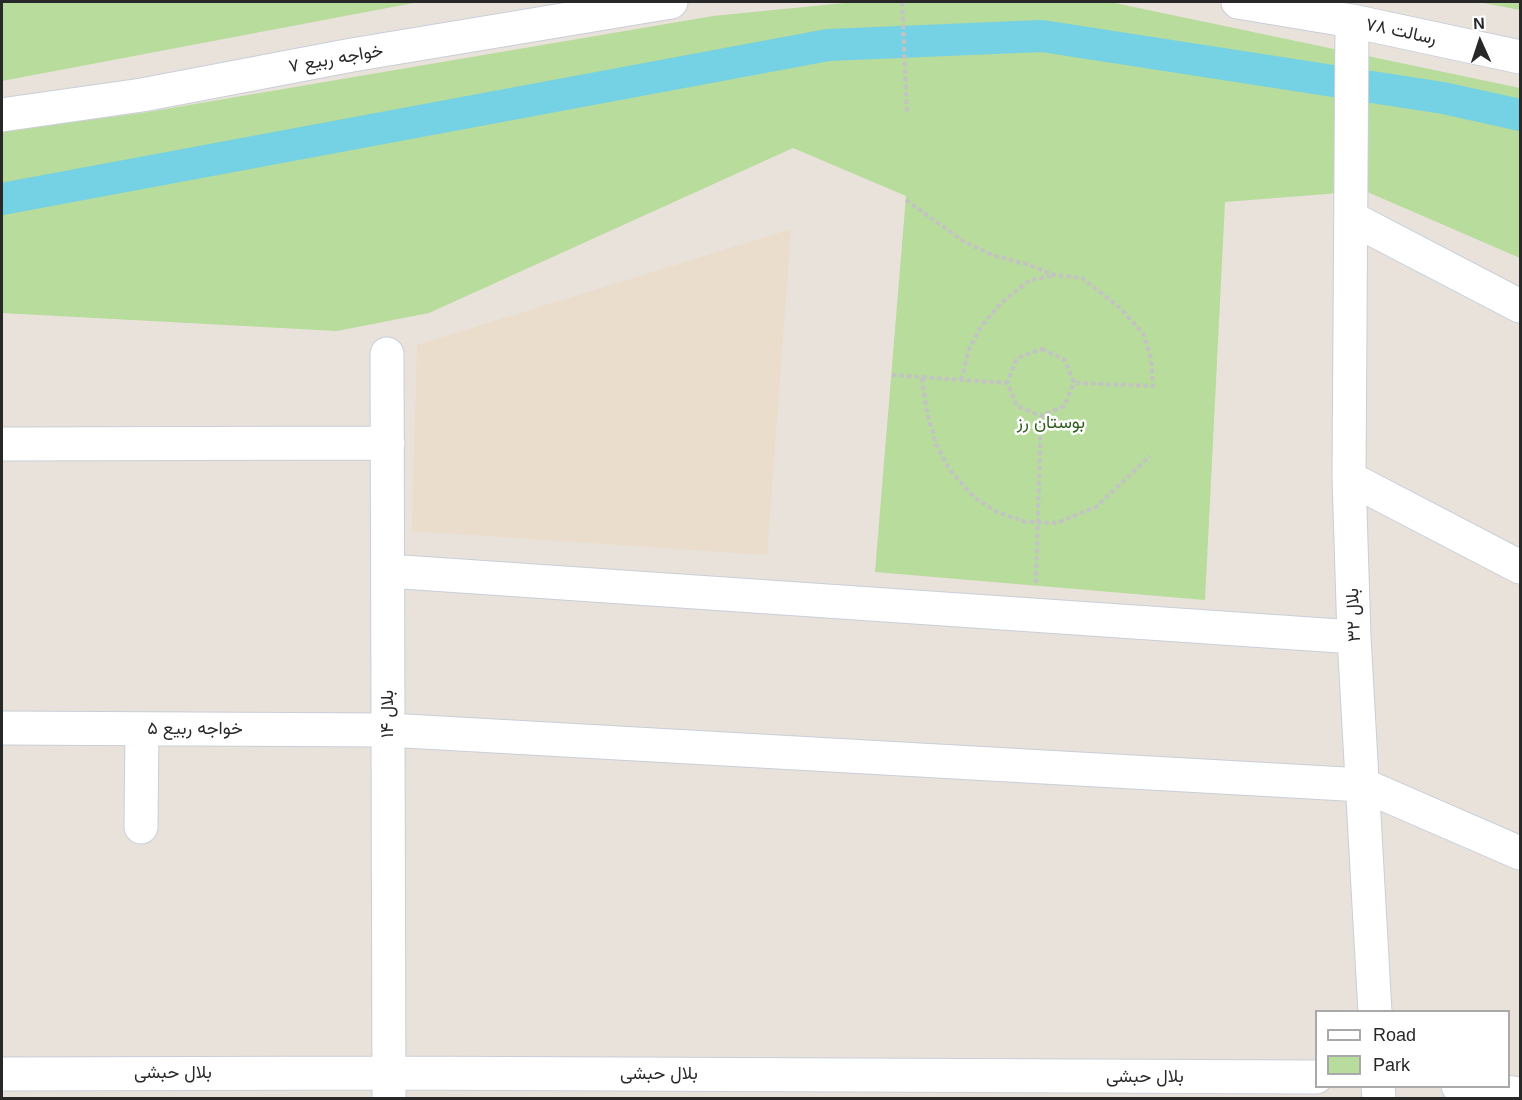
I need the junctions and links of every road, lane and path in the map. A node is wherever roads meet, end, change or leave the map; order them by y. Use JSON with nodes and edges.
{"nodes":[{"id":1,"x":671,"y":2,"type":"edge"},
{"id":2,"x":902,"y":2,"type":"edge"},
{"id":3,"x":1238,"y":2,"type":"edge"},
{"id":4,"x":1352,"y":35,"type":"junction"},
{"id":5,"x":1521,"y":57,"type":"edge"},
{"id":6,"x":907,"y":114,"type":"dead end"},
{"id":7,"x":2,"y":115,"type":"edge"},
{"id":8,"x":906,"y":200,"type":"dead end"},
{"id":9,"x":1351,"y":218,"type":"junction"},
{"id":10,"x":1055,"y":275,"type":"junction"},
{"id":11,"x":1519,"y":303,"type":"edge"},
{"id":12,"x":387,"y":354,"type":"dead end"},
{"id":13,"x":892,"y":375,"type":"dead end"},
{"id":14,"x":922,"y":378,"type":"junction"},
{"id":15,"x":962,"y":380,"type":"junction"},
{"id":16,"x":1007,"y":383,"type":"junction"},
{"id":17,"x":1074,"y":383,"type":"junction"},
{"id":18,"x":1041,"y":416,"type":"junction"},
{"id":19,"x":388,"y":443,"type":"junction"},
{"id":20,"x":2,"y":444,"type":"edge"},
{"id":21,"x":1150,"y":456,"type":"dead end"},
{"id":22,"x":1349,"y":478,"type":"junction"},
{"id":23,"x":1038,"y":522,"type":"junction"},
{"id":24,"x":1521,"y":567,"type":"edge"},
{"id":25,"x":388,"y":571,"type":"junction"},
{"id":26,"x":1036,"y":584,"type":"dead end"},
{"id":27,"x":1354,"y":637,"type":"junction"},
{"id":28,"x":2,"y":728,"type":"edge"},
{"id":29,"x":142,"y":729,"type":"junction"},
{"id":30,"x":388,"y":730,"type":"junction"},
{"id":31,"x":1364,"y":785,"type":"junction"},
{"id":32,"x":141,"y":827,"type":"dead end"},
{"id":33,"x":1521,"y":853,"type":"edge"},
{"id":34,"x":1375,"y":1010,"type":"edge"},
{"id":35,"x":2,"y":1074,"type":"edge"},
{"id":36,"x":1315,"y":1077,"type":"edge"},
{"id":37,"x":389,"y":1086,"type":"edge"},
{"id":38,"x":1474,"y":1088,"type":"edge"},
{"id":39,"x":1521,"y":1094,"type":"edge"},
{"id":40,"x":2,"y":1098,"type":"edge"}],
"edges":[{"from":1,"to":7,"type":"street","name":"خواجه ربیع ۷"},
{"from":2,"to":6,"type":"path"},
{"from":3,"to":4,"type":"street"},
{"from":4,"to":5,"type":"street","name":"رسالت ۷۸"},
{"from":4,"to":9,"type":"street","name":"بلال ۳۲"},
{"from":8,"to":10,"type":"path"},
{"from":9,"to":11,"type":"street"},
{"from":9,"to":22,"type":"street","name":"بلال ۳۲"},
{"from":10,"to":15,"type":"path"},
{"from":10,"to":17,"type":"path"},
{"from":12,"to":19,"type":"street","name":"بلال ۱۴"},
{"from":13,"to":14,"type":"path"},
{"from":14,"to":15,"type":"path"},
{"from":14,"to":23,"type":"path"},
{"from":15,"to":16,"type":"path"},
{"from":16,"to":17,"type":"path"},
{"from":16,"to":18,"type":"path"},
{"from":17,"to":18,"type":"path"},
{"from":18,"to":23,"type":"path"},
{"from":19,"to":20,"type":"street"},
{"from":19,"to":25,"type":"street","name":"بلال ۱۴"},
{"from":21,"to":23,"type":"path"},
{"from":22,"to":24,"type":"street"},
{"from":22,"to":27,"type":"street","name":"بلال ۳۲"},
{"from":23,"to":26,"type":"path"},
{"from":25,"to":27,"type":"street"},
{"from":25,"to":30,"type":"street","name":"بلال ۱۴"},
{"from":27,"to":31,"type":"street","name":"بلال ۳۲"},
{"from":28,"to":29,"type":"street","name":"خواجه ربیع ۵"},
{"from":29,"to":30,"type":"street","name":"خواجه ربیع ۵"},
{"from":29,"to":32,"type":"street"},
{"from":30,"to":31,"type":"street","name":"خواجه ربیع ۵"},
{"from":30,"to":37,"type":"street","name":"بلال ۱۴"},
{"from":31,"to":33,"type":"street"},
{"from":31,"to":34,"type":"street","name":"بلال ۳۲"},
{"from":35,"to":37,"type":"street","name":"بلال حبشی"},
{"from":35,"to":40,"type":"street"},
{"from":36,"to":37,"type":"street","name":"بلال حبشی"},
{"from":38,"to":39,"type":"street"}]}
